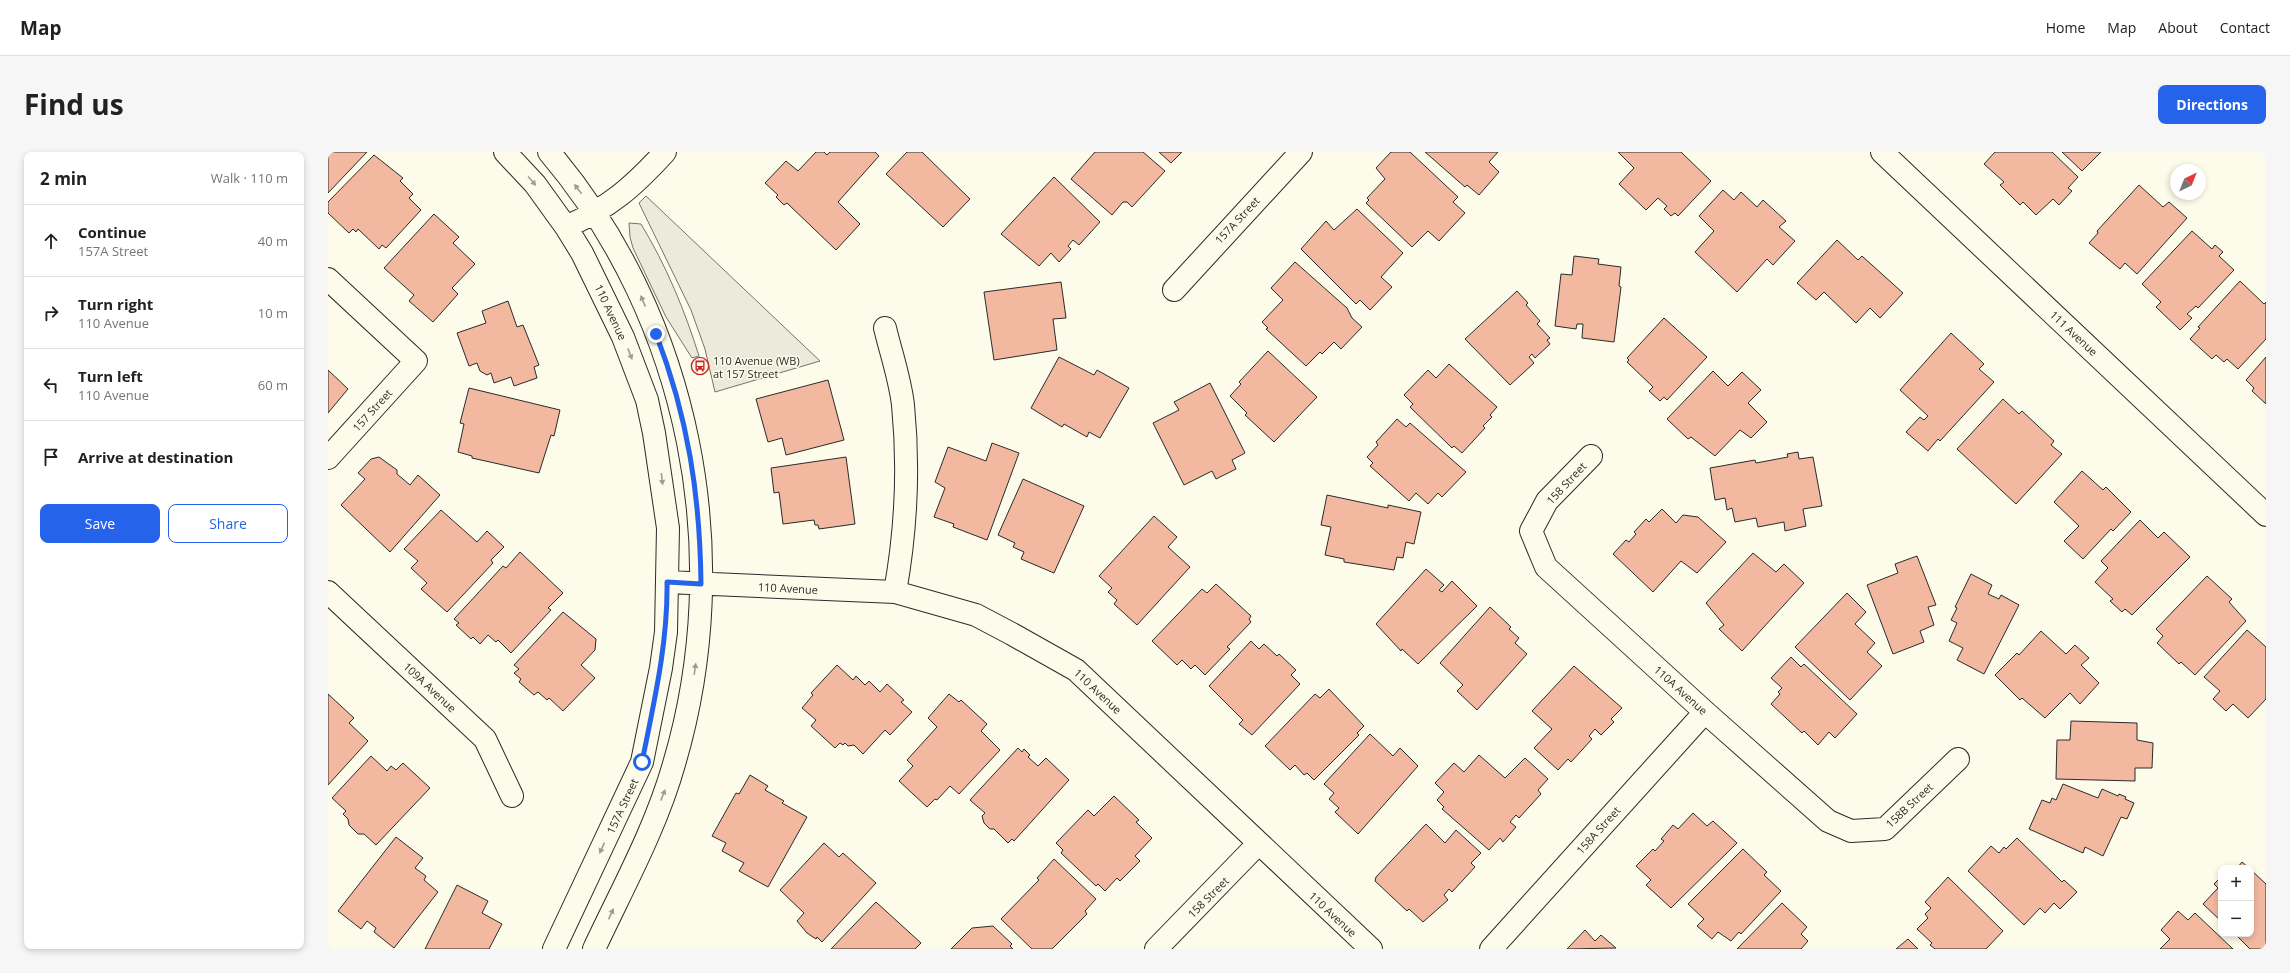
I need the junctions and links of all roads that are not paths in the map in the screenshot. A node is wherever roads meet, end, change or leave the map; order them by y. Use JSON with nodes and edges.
{"nodes":[{"id":1,"x":505,"y":152,"type":"edge"},
{"id":2,"x":549,"y":152,"type":"edge"},
{"id":3,"x":665,"y":152,"type":"edge"},
{"id":4,"x":1301,"y":152,"type":"edge"},
{"id":5,"x":1882,"y":152,"type":"edge"},
{"id":6,"x":595,"y":213,"type":"junction"},
{"id":7,"x":566,"y":227,"type":"junction"},
{"id":8,"x":328,"y":279,"type":"edge"},
{"id":9,"x":1174,"y":290,"type":"dead end"},
{"id":10,"x":885,"y":328,"type":"dead end"},
{"id":11,"x":1591,"y":456,"type":"dead end"},
{"id":12,"x":328,"y":458,"type":"edge"},
{"id":13,"x":2266,"y":515,"type":"edge"},
{"id":14,"x":1531,"y":531,"type":"joint"},
{"id":15,"x":667,"y":582,"type":"junction"},
{"id":16,"x":701,"y":584,"type":"junction"},
{"id":17,"x":328,"y":592,"type":"edge"},
{"id":18,"x":896,"y":592,"type":"junction"},
{"id":19,"x":1705,"y":712,"type":"junction"},
{"id":20,"x":1958,"y":759,"type":"dead end"},
{"id":21,"x":512,"y":796,"type":"dead end"},
{"id":22,"x":1852,"y":831,"type":"joint"},
{"id":23,"x":1258,"y":844,"type":"junction"},
{"id":24,"x":554,"y":949,"type":"edge"},
{"id":25,"x":594,"y":949,"type":"edge"},
{"id":26,"x":1156,"y":949,"type":"edge"},
{"id":27,"x":1371,"y":949,"type":"edge"},
{"id":28,"x":1491,"y":949,"type":"edge"}],
"edges":[{"from":1,"to":7,"type":"street","name":"110 Avenue","one_way":true},
{"from":6,"to":2,"type":"street","one_way":true},
{"from":3,"to":6,"type":"street"},
{"from":4,"to":9,"type":"street","name":"157A Street"},
{"from":5,"to":13,"type":"street","name":"111 Avenue"},
{"from":6,"to":7,"type":"street"},
{"from":16,"to":6,"type":"street","one_way":true},
{"from":7,"to":15,"type":"street","name":"110 Avenue","one_way":true},
{"from":8,"to":12,"type":"street","name":"157 Street"},
{"from":10,"to":18,"type":"street"},
{"from":11,"to":14,"type":"street","name":"158 Street"},
{"from":14,"to":19,"type":"street","name":"110A Avenue"},
{"from":15,"to":16,"type":"street","name":"110 Avenue"},
{"from":15,"to":24,"type":"street","name":"157A Street","one_way":true},
{"from":16,"to":18,"type":"street","name":"110 Avenue"},
{"from":25,"to":16,"type":"street","one_way":true},
{"from":17,"to":21,"type":"street","name":"109A Avenue"},
{"from":18,"to":23,"type":"street","name":"110 Avenue"},
{"from":19,"to":22,"type":"street","name":"110A Avenue"},
{"from":19,"to":28,"type":"street","name":"158A Street"},
{"from":20,"to":22,"type":"street","name":"158B Street"},
{"from":23,"to":26,"type":"street","name":"158 Street"},
{"from":23,"to":27,"type":"street","name":"110 Avenue"}]}
